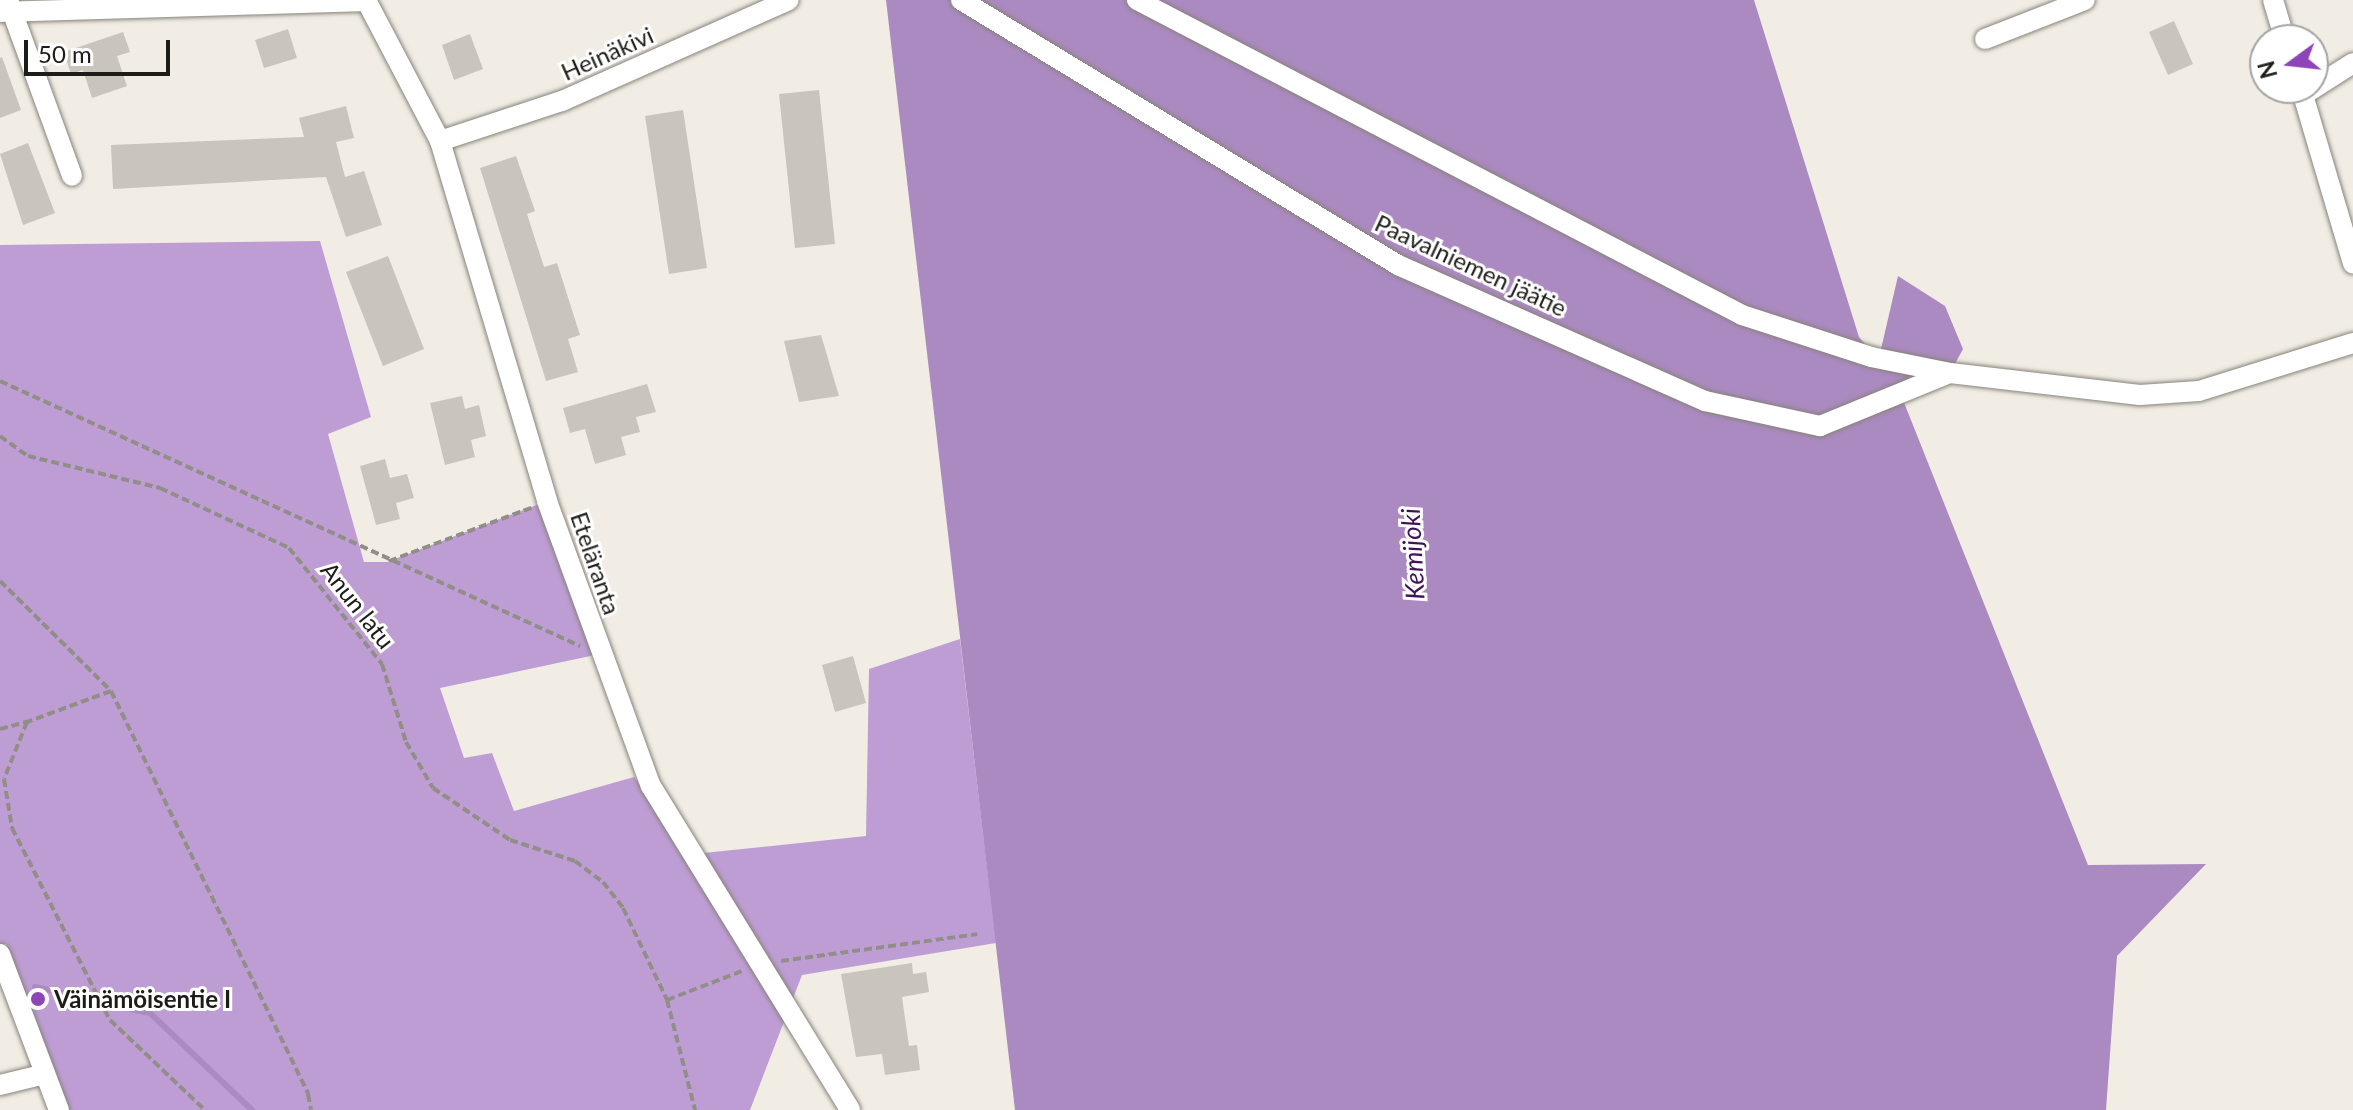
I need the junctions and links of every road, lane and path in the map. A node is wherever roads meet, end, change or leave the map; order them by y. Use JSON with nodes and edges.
{"nodes":[{"id":1,"x":366,"y":0,"type":"edge"},
{"id":2,"x":789,"y":0,"type":"edge"},
{"id":3,"x":961,"y":0,"type":"edge"},
{"id":4,"x":1137,"y":0,"type":"edge"},
{"id":5,"x":2085,"y":0,"type":"edge"},
{"id":6,"x":2273,"y":0,"type":"edge"},
{"id":7,"x":7,"y":8,"type":"edge"},
{"id":8,"x":2280,"y":24,"type":"edge"},
{"id":9,"x":1985,"y":39,"type":"dead end"},
{"id":10,"x":2353,"y":63,"type":"edge"},
{"id":11,"x":2329,"y":77,"type":"edge"},
{"id":12,"x":2306,"y":104,"type":"edge"},
{"id":13,"x":440,"y":141,"type":"junction"},
{"id":14,"x":72,"y":176,"type":"dead end"},
{"id":15,"x":2353,"y":263,"type":"edge"},
{"id":16,"x":2353,"y":343,"type":"edge"},
{"id":17,"x":1950,"y":373,"type":"junction"},
{"id":18,"x":0,"y":381,"type":"edge"},
{"id":19,"x":0,"y":436,"type":"edge"},
{"id":20,"x":547,"y":501,"type":"junction"},
{"id":21,"x":387,"y":562,"type":"junction"},
{"id":22,"x":0,"y":581,"type":"edge"},
{"id":23,"x":600,"y":654,"type":"junction"},
{"id":24,"x":111,"y":691,"type":"junction"},
{"id":25,"x":27,"y":722,"type":"junction"},
{"id":26,"x":0,"y":729,"type":"edge"},
{"id":27,"x":977,"y":934,"type":"dead end"},
{"id":28,"x":0,"y":954,"type":"edge"},
{"id":29,"x":762,"y":963,"type":"junction"},
{"id":30,"x":667,"y":1000,"type":"junction"},
{"id":31,"x":45,"y":1074,"type":"junction"},
{"id":32,"x":0,"y":1085,"type":"edge"},
{"id":33,"x":59,"y":1110,"type":"edge"},
{"id":34,"x":205,"y":1110,"type":"edge"},
{"id":35,"x":309,"y":1110,"type":"edge"},
{"id":36,"x":695,"y":1110,"type":"edge"},
{"id":37,"x":850,"y":1110,"type":"edge"}],
"edges":[{"from":1,"to":7,"type":"street"},
{"from":1,"to":13,"type":"street","name":"Eteläranta"},
{"from":2,"to":13,"type":"street","name":"Heinäkivi"},
{"from":3,"to":17,"type":"street","name":"Paavalniemen jäätie"},
{"from":4,"to":17,"type":"street","name":"Paavalniemen jäätie"},
{"from":5,"to":9,"type":"street"},
{"from":6,"to":8,"type":"street"},
{"from":7,"to":14,"type":"street"},
{"from":10,"to":11,"type":"street"},
{"from":12,"to":15,"type":"street"},
{"from":13,"to":20,"type":"street","name":"Eteläranta"},
{"from":16,"to":17,"type":"street","name":"Paavalniemen jäätie"},
{"from":18,"to":21,"type":"path"},
{"from":19,"to":30,"type":"path","name":"Anun latu"},
{"from":20,"to":21,"type":"path"},
{"from":20,"to":23,"type":"street","name":"Eteläranta"},
{"from":21,"to":23,"type":"path"},
{"from":22,"to":24,"type":"path"},
{"from":23,"to":29,"type":"street","name":"Eteläranta"},
{"from":24,"to":25,"type":"path"},
{"from":24,"to":35,"type":"path"},
{"from":25,"to":26,"type":"path"},
{"from":25,"to":34,"type":"path"},
{"from":27,"to":29,"type":"path"},
{"from":28,"to":31,"type":"street"},
{"from":29,"to":30,"type":"path"},
{"from":29,"to":37,"type":"street","name":"Eteläranta"},
{"from":30,"to":36,"type":"path","name":"Anun latu"},
{"from":31,"to":32,"type":"street"},
{"from":31,"to":33,"type":"street"}]}
